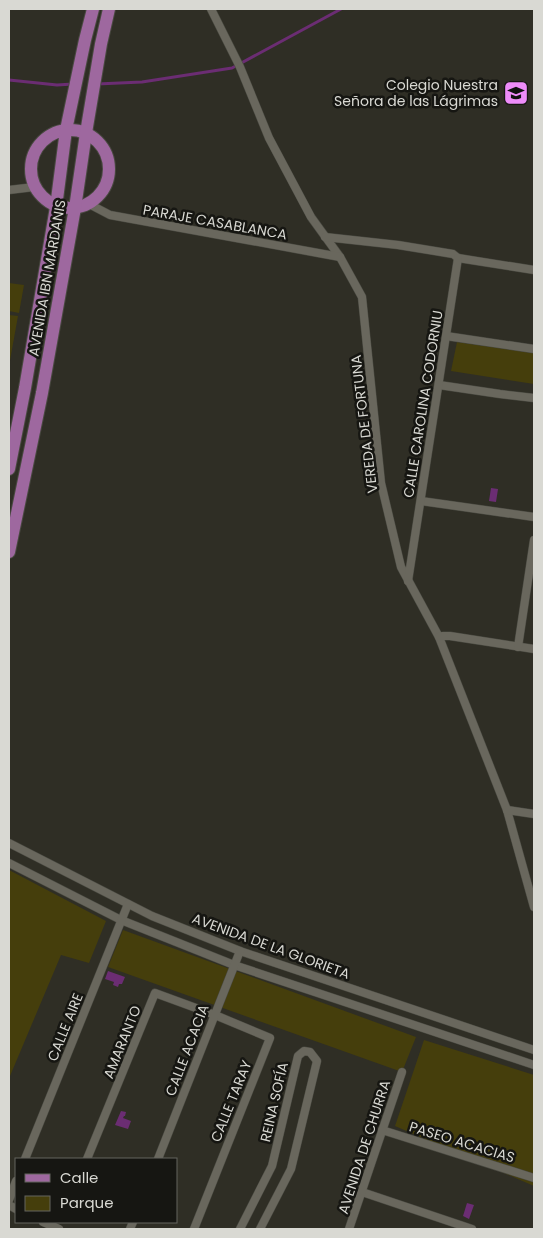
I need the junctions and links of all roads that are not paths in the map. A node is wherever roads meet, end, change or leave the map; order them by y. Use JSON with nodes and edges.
{"nodes":[{"id":1,"x":93,"y":9,"type":"edge"},
{"id":2,"x":109,"y":9,"type":"edge"},
{"id":3,"x":211,"y":9,"type":"edge"},
{"id":4,"x":66,"y":130,"type":"junction"},
{"id":5,"x":86,"y":133,"type":"junction"},
{"id":6,"x":34,"y":187,"type":"junction"},
{"id":7,"x":9,"y":190,"type":"edge"},
{"id":8,"x":88,"y":204,"type":"junction"},
{"id":9,"x":56,"y":207,"type":"junction"},
{"id":10,"x":75,"y":208,"type":"junction"},
{"id":11,"x":326,"y":237,"type":"junction"},
{"id":12,"x":340,"y":257,"type":"junction"},
{"id":13,"x":458,"y":258,"type":"junction"},
{"id":14,"x":534,"y":270,"type":"edge"},
{"id":15,"x":446,"y":336,"type":"junction"},
{"id":16,"x":534,"y":349,"type":"edge"},
{"id":17,"x":439,"y":385,"type":"junction"},
{"id":18,"x":534,"y":398,"type":"edge"},
{"id":19,"x":9,"y":469,"type":"edge"},
{"id":20,"x":421,"y":501,"type":"junction"},
{"id":21,"x":534,"y":517,"type":"edge"},
{"id":22,"x":534,"y":540,"type":"edge"},
{"id":23,"x":9,"y":552,"type":"edge"},
{"id":24,"x":412,"y":554,"type":"junction"},
{"id":25,"x":401,"y":567,"type":"junction"},
{"id":26,"x":532,"y":576,"type":"edge"},
{"id":27,"x":408,"y":581,"type":"junction"},
{"id":28,"x":439,"y":637,"type":"junction"},
{"id":29,"x":518,"y":646,"type":"junction"},
{"id":30,"x":534,"y":649,"type":"edge"},
{"id":31,"x":506,"y":810,"type":"junction"},
{"id":32,"x":534,"y":814,"type":"edge"},
{"id":33,"x":9,"y":843,"type":"edge"},
{"id":34,"x":9,"y":863,"type":"edge"},
{"id":35,"x":128,"y":904,"type":"junction"},
{"id":36,"x":534,"y":907,"type":"edge"},
{"id":37,"x":121,"y":920,"type":"junction"},
{"id":38,"x":240,"y":951,"type":"junction"},
{"id":39,"x":234,"y":965,"type":"junction"},
{"id":40,"x":215,"y":1015,"type":"junction"},
{"id":41,"x":534,"y":1050,"type":"edge"},
{"id":42,"x":534,"y":1065,"type":"edge"},
{"id":43,"x":402,"y":1072,"type":"dead end"},
{"id":44,"x":382,"y":1130,"type":"junction"},
{"id":45,"x":25,"y":1158,"type":"edge"},
{"id":46,"x":87,"y":1158,"type":"edge"},
{"id":47,"x":158,"y":1158,"type":"edge"},
{"id":48,"x":534,"y":1178,"type":"edge"},
{"id":49,"x":15,"y":1184,"type":"edge"},
{"id":50,"x":362,"y":1192,"type":"junction"},
{"id":51,"x":9,"y":1200,"type":"edge"},
{"id":52,"x":46,"y":1223,"type":"edge"},
{"id":53,"x":59,"y":1229,"type":"edge"},
{"id":54,"x":194,"y":1229,"type":"edge"},
{"id":55,"x":240,"y":1229,"type":"edge"},
{"id":56,"x":260,"y":1229,"type":"edge"},
{"id":57,"x":349,"y":1229,"type":"edge"},
{"id":58,"x":472,"y":1229,"type":"edge"}],
"edges":[{"from":1,"to":4,"type":"main road","name":"AVENIDA IBN MARDANIS"},
{"from":2,"to":5,"type":"main road","name":"AVENIDA IBN MARDANIS"},
{"from":3,"to":11,"type":"street","name":"VEREDA DE FORTUNA"},
{"from":4,"to":5,"type":"main road"},
{"from":4,"to":6,"type":"main road"},
{"from":4,"to":9,"type":"main road","name":"AVENIDA IBN MARDANIS"},
{"from":5,"to":8,"type":"main road"},
{"from":5,"to":10,"type":"main road","name":"AVENIDA IBN MARDANIS"},
{"from":6,"to":7,"type":"street"},
{"from":6,"to":9,"type":"main road"},
{"from":8,"to":10,"type":"main road"},
{"from":8,"to":12,"type":"street","name":"PARAJE CASABLANCA"},
{"from":9,"to":10,"type":"main road"},
{"from":9,"to":19,"type":"main road","name":"AVENIDA IBN MARDANIS"},
{"from":10,"to":23,"type":"main road","name":"AVENIDA IBN MARDANIS"},
{"from":11,"to":12,"type":"street","name":"VEREDA DE FORTUNA"},
{"from":11,"to":13,"type":"street"},
{"from":12,"to":25,"type":"street","name":"VEREDA DE FORTUNA"},
{"from":13,"to":14,"type":"street"},
{"from":13,"to":15,"type":"street","name":"CALLE CAROLINA CODORNIU"},
{"from":15,"to":16,"type":"street"},
{"from":15,"to":17,"type":"street","name":"CALLE CAROLINA CODORNIU"},
{"from":17,"to":18,"type":"street"},
{"from":17,"to":20,"type":"street","name":"CALLE CAROLINA CODORNIU"},
{"from":20,"to":21,"type":"street"},
{"from":20,"to":24,"type":"street","name":"CALLE CAROLINA CODORNIU"},
{"from":22,"to":26,"type":"street"},
{"from":24,"to":25,"type":"street"},
{"from":24,"to":27,"type":"street","name":"CALLE CAROLINA CODORNIU"},
{"from":25,"to":27,"type":"street","name":"VEREDA DE FORTUNA"},
{"from":26,"to":29,"type":"street"},
{"from":27,"to":28,"type":"street","name":"VEREDA DE FORTUNA"},
{"from":28,"to":29,"type":"street"},
{"from":28,"to":31,"type":"street","name":"VEREDA DE FORTUNA"},
{"from":29,"to":30,"type":"street"},
{"from":31,"to":32,"type":"street"},
{"from":31,"to":36,"type":"street","name":"VEREDA DE FORTUNA"},
{"from":33,"to":35,"type":"street","name":"AVENIDA DE LA GLORIETA"},
{"from":34,"to":37,"type":"street","name":"AVENIDA DE LA GLORIETA"},
{"from":35,"to":37,"type":"street","name":"CALLE AIRE"},
{"from":35,"to":38,"type":"street","name":"AVENIDA DE LA GLORIETA"},
{"from":37,"to":39,"type":"street","name":"AVENIDA DE LA GLORIETA"},
{"from":37,"to":45,"type":"street","name":"CALLE AIRE"},
{"from":38,"to":39,"type":"street","name":"CALLE ACACIA"},
{"from":38,"to":41,"type":"street","name":"AVENIDA DE LA GLORIETA"},
{"from":39,"to":40,"type":"street","name":"CALLE ACACIA"},
{"from":39,"to":42,"type":"street","name":"AVENIDA DE LA GLORIETA"},
{"from":40,"to":46,"type":"street","name":"AMARANTO"},
{"from":40,"to":47,"type":"street","name":"CALLE ACACIA"},
{"from":40,"to":54,"type":"street","name":"CALLE TARAY"},
{"from":43,"to":44,"type":"street","name":"AVENIDA DE CHURRA"},
{"from":44,"to":48,"type":"street","name":"PASEO ACACIAS"},
{"from":44,"to":50,"type":"street","name":"AVENIDA DE CHURRA"},
{"from":49,"to":51,"type":"street"},
{"from":50,"to":57,"type":"street","name":"AVENIDA DE CHURRA"},
{"from":50,"to":58,"type":"street"},
{"from":52,"to":53,"type":"street"},
{"from":55,"to":56,"type":"street","name":"REINA SOFÍA"}]}
